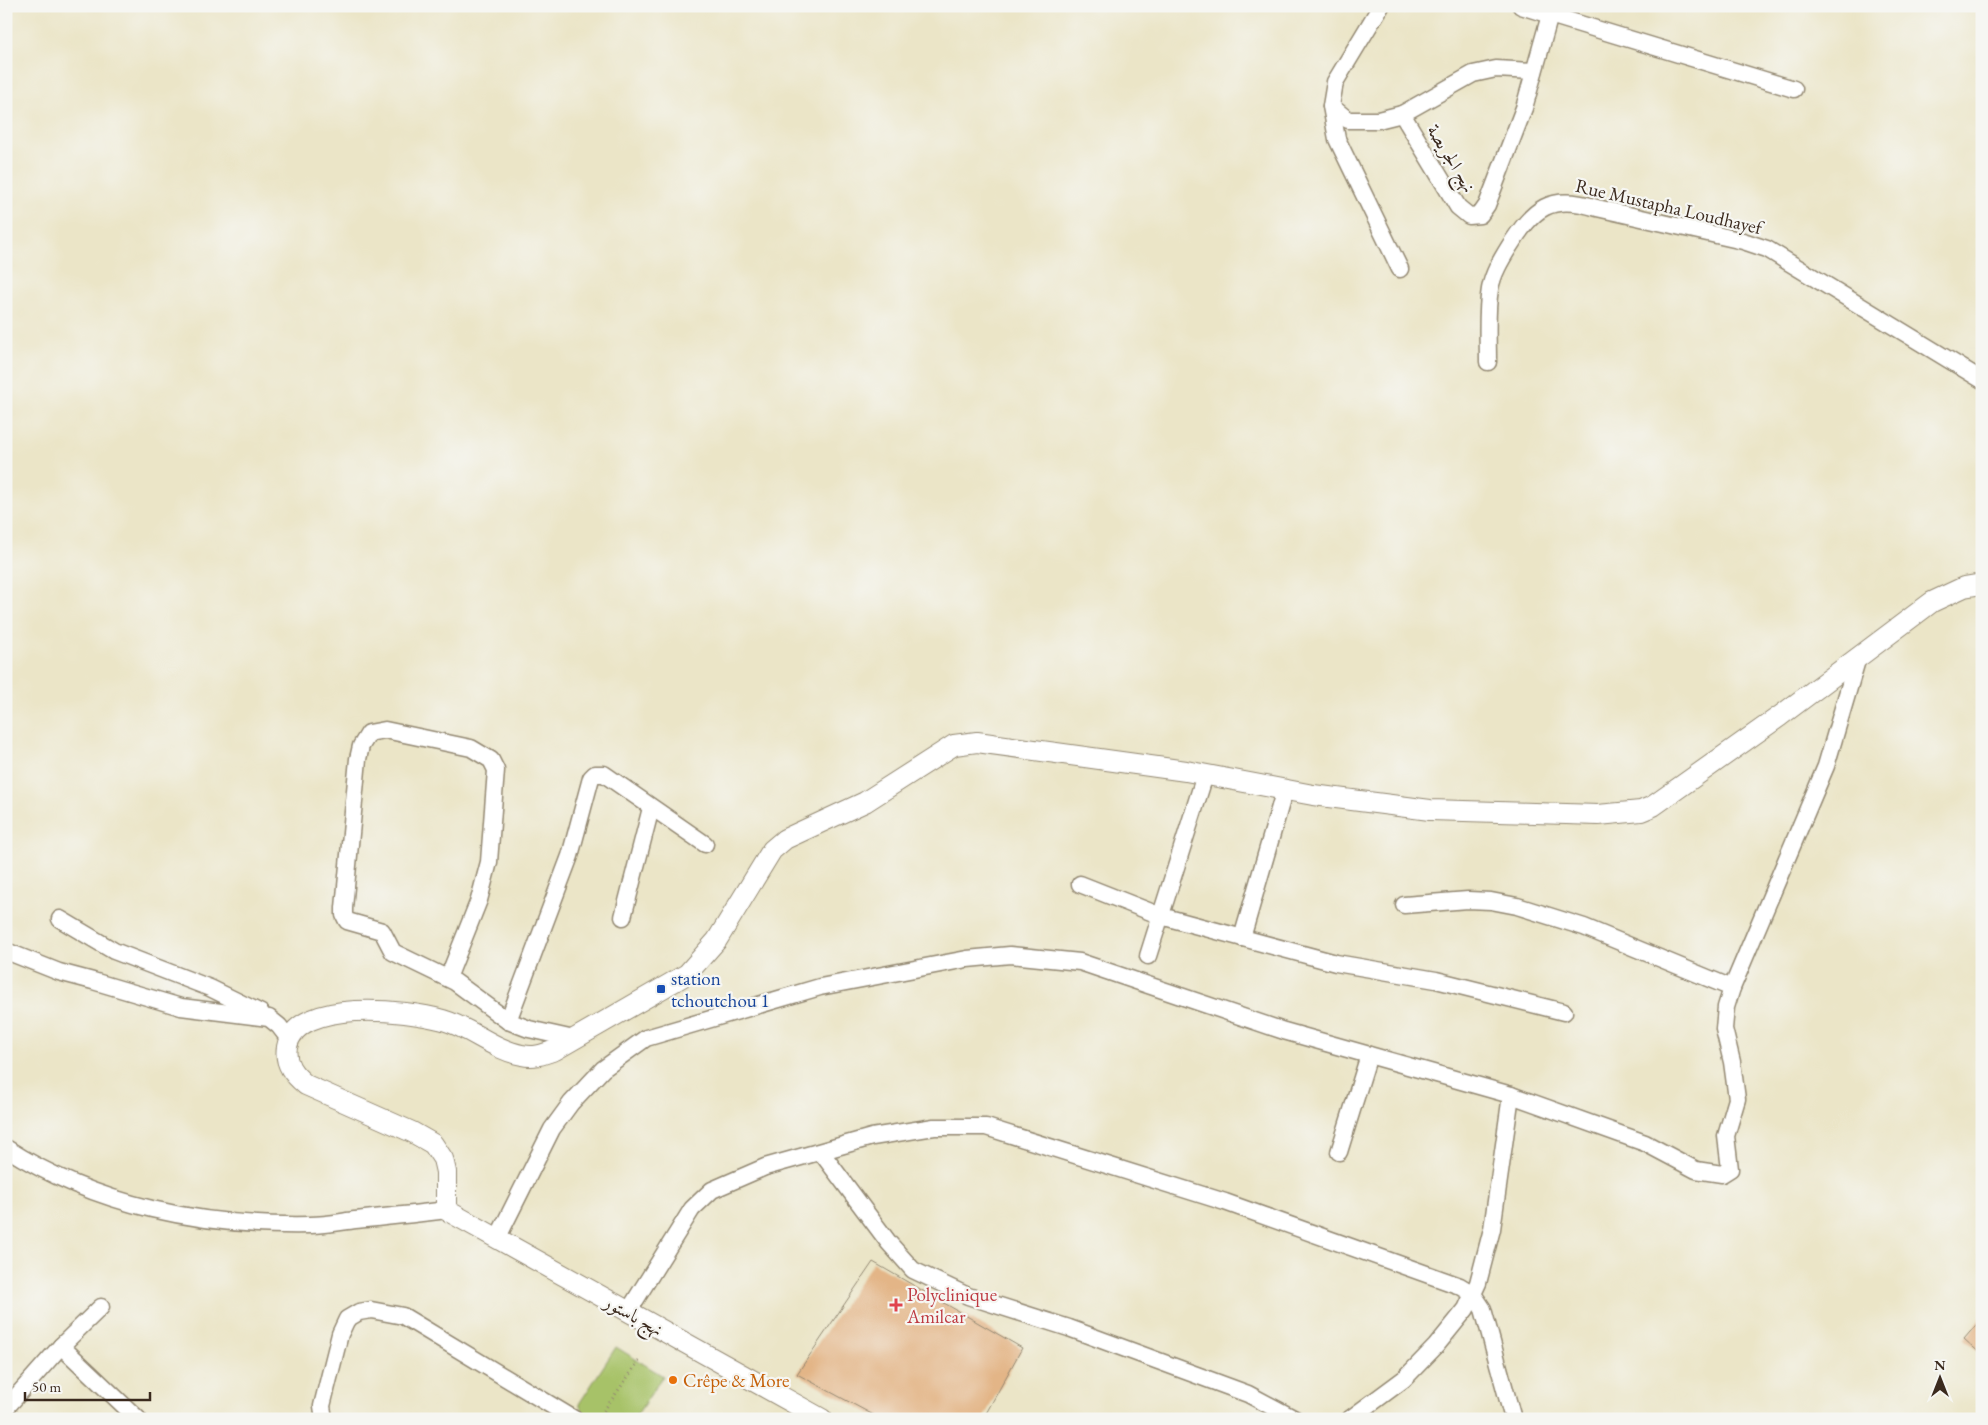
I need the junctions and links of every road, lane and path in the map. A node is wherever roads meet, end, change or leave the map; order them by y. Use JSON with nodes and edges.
{"nodes":[{"id":1,"x":1381,"y":6,"type":"edge"},
{"id":2,"x":1521,"y":6,"type":"edge"},
{"id":3,"x":1565,"y":6,"type":"edge"},
{"id":4,"x":1550,"y":15,"type":"junction"},
{"id":5,"x":1534,"y":71,"type":"junction"},
{"id":6,"x":1794,"y":89,"type":"dead end"},
{"id":7,"x":1331,"y":106,"type":"junction"},
{"id":8,"x":1402,"y":114,"type":"junction"},
{"id":9,"x":1400,"y":268,"type":"dead end"},
{"id":10,"x":1488,"y":362,"type":"dead end"},
{"id":11,"x":1982,"y":380,"type":"edge"},
{"id":12,"x":1982,"y":584,"type":"edge"},
{"id":13,"x":1858,"y":657,"type":"junction"},
{"id":14,"x":1205,"y":775,"type":"junction"},
{"id":15,"x":1285,"y":789,"type":"junction"},
{"id":16,"x":651,"y":808,"type":"junction"},
{"id":17,"x":705,"y":844,"type":"dead end"},
{"id":18,"x":1080,"y":884,"type":"dead end"},
{"id":19,"x":1404,"y":905,"type":"dead end"},
{"id":20,"x":1160,"y":916,"type":"junction"},
{"id":21,"x":623,"y":917,"type":"dead end"},
{"id":22,"x":60,"y":919,"type":"dead end"},
{"id":23,"x":1242,"y":938,"type":"junction"},
{"id":24,"x":6,"y":951,"type":"edge"},
{"id":25,"x":1148,"y":956,"type":"dead end"},
{"id":26,"x":448,"y":978,"type":"junction"},
{"id":27,"x":1732,"y":988,"type":"junction"},
{"id":28,"x":1564,"y":1012,"type":"dead end"},
{"id":29,"x":270,"y":1018,"type":"junction"},
{"id":30,"x":508,"y":1021,"type":"junction"},
{"id":31,"x":289,"y":1039,"type":"junction"},
{"id":32,"x":574,"y":1039,"type":"junction"},
{"id":33,"x":1369,"y":1055,"type":"junction"},
{"id":34,"x":1511,"y":1095,"type":"junction"},
{"id":35,"x":6,"y":1148,"type":"edge"},
{"id":36,"x":821,"y":1152,"type":"junction"},
{"id":37,"x":1339,"y":1152,"type":"dead end"},
{"id":38,"x":446,"y":1210,"type":"junction"},
{"id":39,"x":498,"y":1237,"type":"junction"},
{"id":40,"x":1473,"y":1294,"type":"junction"},
{"id":41,"x":101,"y":1307,"type":"dead end"},
{"id":42,"x":628,"y":1312,"type":"junction"},
{"id":43,"x":60,"y":1346,"type":"junction"},
{"id":44,"x":639,"y":1361,"type":"dead end"},
{"id":45,"x":6,"y":1408,"type":"edge"},
{"id":46,"x":138,"y":1419,"type":"edge"},
{"id":47,"x":324,"y":1419,"type":"edge"},
{"id":48,"x":574,"y":1419,"type":"edge"},
{"id":49,"x":598,"y":1419,"type":"edge"},
{"id":50,"x":822,"y":1419,"type":"edge"},
{"id":51,"x":1295,"y":1419,"type":"edge"},
{"id":52,"x":1350,"y":1419,"type":"edge"},
{"id":53,"x":1513,"y":1419,"type":"edge"}],
"edges":[{"from":1,"to":7,"type":"street"},
{"from":2,"to":4,"type":"street"},
{"from":3,"to":4,"type":"street"},
{"from":4,"to":5,"type":"street","name":"نهج الجريصة"},
{"from":4,"to":6,"type":"street"},
{"from":5,"to":8,"type":"street"},
{"from":5,"to":8,"type":"street","name":"نهج الجريصة"},
{"from":7,"to":8,"type":"street","name":"نهج الجريصة"},
{"from":7,"to":9,"type":"street"},
{"from":10,"to":11,"type":"street","name":"Rue Mustapha Loudhayef"},
{"from":12,"to":13,"type":"street"},
{"from":13,"to":15,"type":"street"},
{"from":13,"to":27,"type":"street"},
{"from":14,"to":15,"type":"street"},
{"from":14,"to":20,"type":"street"},
{"from":14,"to":32,"type":"street"},
{"from":15,"to":23,"type":"street"},
{"from":16,"to":17,"type":"street"},
{"from":16,"to":21,"type":"street"},
{"from":16,"to":30,"type":"street"},
{"from":18,"to":20,"type":"street"},
{"from":19,"to":27,"type":"street"},
{"from":20,"to":23,"type":"street"},
{"from":20,"to":25,"type":"street"},
{"from":22,"to":29,"type":"street"},
{"from":23,"to":28,"type":"street"},
{"from":24,"to":29,"type":"street"},
{"from":26,"to":26,"type":"street"},
{"from":26,"to":30,"type":"street"},
{"from":27,"to":34,"type":"street"},
{"from":29,"to":31,"type":"street"},
{"from":30,"to":32,"type":"street"},
{"from":31,"to":32,"type":"street"},
{"from":31,"to":38,"type":"street"},
{"from":33,"to":34,"type":"street"},
{"from":33,"to":37,"type":"street"},
{"from":33,"to":39,"type":"street"},
{"from":34,"to":40,"type":"street"},
{"from":35,"to":38,"type":"street"},
{"from":36,"to":40,"type":"street"},
{"from":36,"to":42,"type":"street"},
{"from":36,"to":51,"type":"street"},
{"from":38,"to":39,"type":"street","name":"نهج باستور"},
{"from":39,"to":42,"type":"street","name":"نهج باستور"},
{"from":40,"to":52,"type":"street"},
{"from":40,"to":53,"type":"street"},
{"from":41,"to":43,"type":"street"},
{"from":42,"to":50,"type":"street","name":"نهج باستور"},
{"from":43,"to":45,"type":"street"},
{"from":43,"to":46,"type":"street"},
{"from":44,"to":49,"type":"path"},
{"from":47,"to":48,"type":"street"}]}
